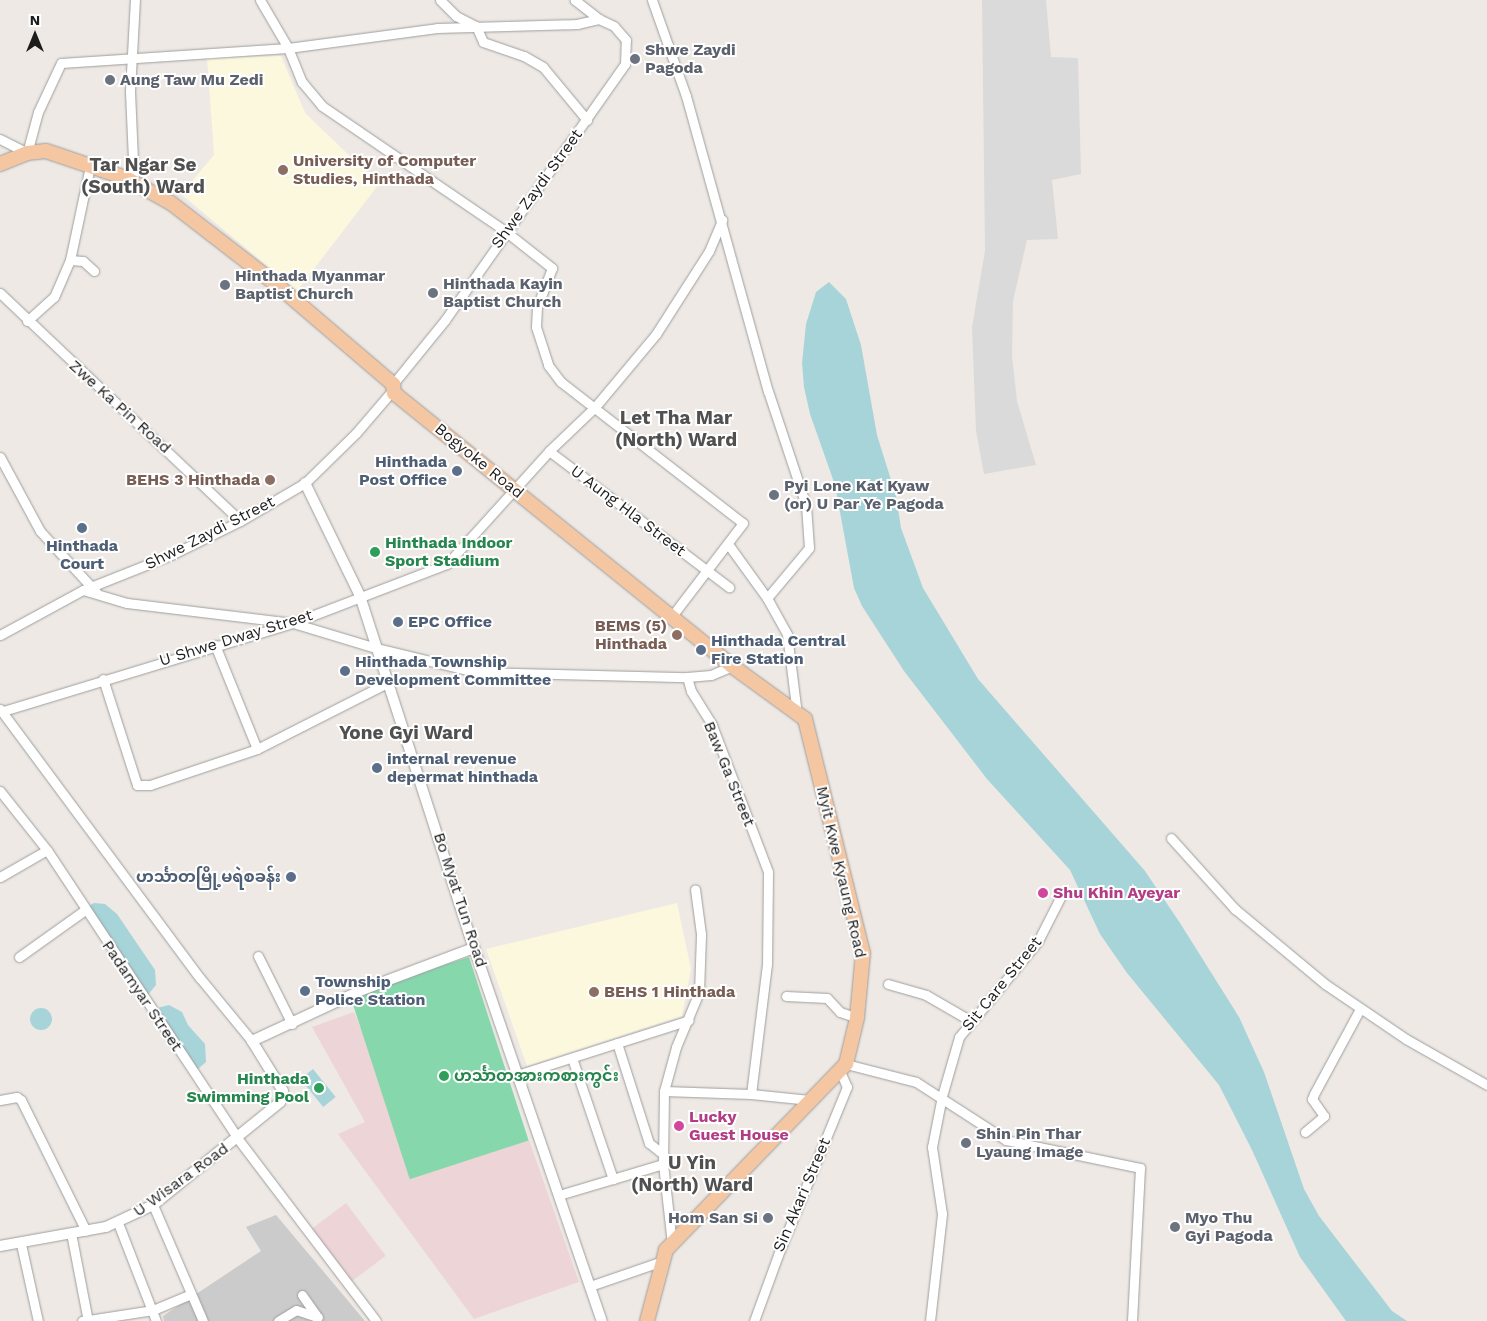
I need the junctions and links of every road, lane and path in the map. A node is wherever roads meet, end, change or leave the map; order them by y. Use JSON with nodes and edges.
{"nodes":[{"id":1,"x":135,"y":0,"type":"edge"},
{"id":2,"x":260,"y":0,"type":"edge"},
{"id":3,"x":440,"y":0,"type":"edge"},
{"id":4,"x":575,"y":0,"type":"edge"},
{"id":5,"x":652,"y":0,"type":"edge"},
{"id":6,"x":599,"y":19,"type":"junction"},
{"id":7,"x":476,"y":26,"type":"junction"},
{"id":8,"x":288,"y":48,"type":"junction"},
{"id":9,"x":133,"y":56,"type":"junction"},
{"id":10,"x":587,"y":120,"type":"junction"},
{"id":11,"x":0,"y":139,"type":"edge"},
{"id":12,"x":27,"y":153,"type":"junction"},
{"id":13,"x":0,"y":164,"type":"edge"},
{"id":14,"x":90,"y":166,"type":"junction"},
{"id":15,"x":134,"y":182,"type":"junction"},
{"id":16,"x":722,"y":220,"type":"junction"},
{"id":17,"x":506,"y":231,"type":"junction"},
{"id":18,"x":70,"y":260,"type":"junction"},
{"id":19,"x":94,"y":271,"type":"dead end"},
{"id":20,"x":0,"y":293,"type":"edge"},
{"id":21,"x":27,"y":321,"type":"junction"},
{"id":22,"x":392,"y":388,"type":"junction"},
{"id":23,"x":595,"y":407,"type":"junction"},
{"id":24,"x":549,"y":451,"type":"junction"},
{"id":25,"x":0,"y":457,"type":"edge"},
{"id":26,"x":305,"y":484,"type":"junction"},
{"id":27,"x":515,"y":491,"type":"junction"},
{"id":28,"x":240,"y":520,"type":"junction"},
{"id":29,"x":728,"y":544,"type":"junction"},
{"id":30,"x":707,"y":571,"type":"junction"},
{"id":31,"x":729,"y":587,"type":"dead end"},
{"id":32,"x":93,"y":589,"type":"junction"},
{"id":33,"x":83,"y":590,"type":"junction"},
{"id":34,"x":360,"y":596,"type":"junction"},
{"id":35,"x":102,"y":597,"type":"junction"},
{"id":36,"x":768,"y":598,"type":"junction"},
{"id":37,"x":672,"y":616,"type":"junction"},
{"id":38,"x":293,"y":623,"type":"junction"},
{"id":39,"x":0,"y":635,"type":"edge"},
{"id":40,"x":215,"y":645,"type":"junction"},
{"id":41,"x":376,"y":648,"type":"junction"},
{"id":42,"x":732,"y":666,"type":"junction"},
{"id":43,"x":687,"y":677,"type":"junction"},
{"id":44,"x":102,"y":679,"type":"junction"},
{"id":45,"x":387,"y":683,"type":"junction"},
{"id":46,"x":1,"y":711,"type":"edge"},
{"id":47,"x":797,"y":714,"type":"junction"},
{"id":48,"x":257,"y":749,"type":"junction"},
{"id":49,"x":0,"y":791,"type":"edge"},
{"id":50,"x":1171,"y":838,"type":"dead end"},
{"id":51,"x":47,"y":850,"type":"junction"},
{"id":52,"x":0,"y":877,"type":"edge"},
{"id":53,"x":695,"y":889,"type":"dead end"},
{"id":54,"x":1063,"y":892,"type":"dead end"},
{"id":55,"x":85,"y":910,"type":"junction"},
{"id":56,"x":474,"y":948,"type":"junction"},
{"id":57,"x":19,"y":956,"type":"dead end"},
{"id":58,"x":258,"y":956,"type":"dead end"},
{"id":59,"x":888,"y":984,"type":"dead end"},
{"id":60,"x":786,"y":996,"type":"dead end"},
{"id":61,"x":1360,"y":1009,"type":"junction"},
{"id":62,"x":857,"y":1018,"type":"junction"},
{"id":63,"x":689,"y":1020,"type":"junction"},
{"id":64,"x":971,"y":1021,"type":"junction"},
{"id":65,"x":292,"y":1024,"type":"junction"},
{"id":66,"x":252,"y":1041,"type":"junction"},
{"id":67,"x":617,"y":1043,"type":"junction"},
{"id":68,"x":572,"y":1058,"type":"junction"},
{"id":69,"x":843,"y":1068,"type":"junction"},
{"id":70,"x":520,"y":1074,"type":"junction"},
{"id":71,"x":1487,"y":1085,"type":"edge"},
{"id":72,"x":664,"y":1091,"type":"junction"},
{"id":73,"x":751,"y":1094,"type":"junction"},
{"id":74,"x":942,"y":1096,"type":"junction"},
{"id":75,"x":0,"y":1100,"type":"edge"},
{"id":76,"x":810,"y":1100,"type":"junction"},
{"id":77,"x":1306,"y":1132,"type":"dead end"},
{"id":78,"x":238,"y":1139,"type":"junction"},
{"id":79,"x":663,"y":1154,"type":"junction"},
{"id":80,"x":664,"y":1164,"type":"junction"},
{"id":81,"x":613,"y":1179,"type":"junction"},
{"id":82,"x":559,"y":1195,"type":"junction"},
{"id":83,"x":153,"y":1205,"type":"junction"},
{"id":84,"x":118,"y":1223,"type":"junction"},
{"id":85,"x":86,"y":1231,"type":"junction"},
{"id":86,"x":71,"y":1233,"type":"junction"},
{"id":87,"x":22,"y":1244,"type":"junction"},
{"id":88,"x":672,"y":1244,"type":"junction"},
{"id":89,"x":0,"y":1246,"type":"edge"},
{"id":90,"x":662,"y":1260,"type":"junction"},
{"id":91,"x":590,"y":1286,"type":"junction"},
{"id":92,"x":191,"y":1294,"type":"junction"},
{"id":93,"x":302,"y":1296,"type":"dead end"},
{"id":94,"x":153,"y":1310,"type":"junction"},
{"id":95,"x":319,"y":1319,"type":"edge"},
{"id":96,"x":38,"y":1321,"type":"edge"},
{"id":97,"x":86,"y":1321,"type":"edge"},
{"id":98,"x":156,"y":1321,"type":"edge"},
{"id":99,"x":203,"y":1321,"type":"edge"},
{"id":100,"x":278,"y":1321,"type":"edge"},
{"id":101,"x":376,"y":1321,"type":"edge"},
{"id":102,"x":602,"y":1321,"type":"edge"},
{"id":103,"x":647,"y":1321,"type":"edge"},
{"id":104,"x":754,"y":1321,"type":"edge"},
{"id":105,"x":930,"y":1321,"type":"edge"},
{"id":106,"x":1132,"y":1321,"type":"edge"}],
"edges":[{"from":1,"to":9,"type":"street"},
{"from":2,"to":8,"type":"street"},
{"from":3,"to":7,"type":"street"},
{"from":4,"to":6,"type":"street","name":"Shwe Zaydi Street"},
{"from":5,"to":16,"type":"street"},
{"from":6,"to":7,"type":"street"},
{"from":6,"to":10,"type":"street","name":"Shwe Zaydi Street"},
{"from":7,"to":8,"type":"street"},
{"from":7,"to":10,"type":"street"},
{"from":8,"to":9,"type":"street"},
{"from":8,"to":17,"type":"street"},
{"from":9,"to":12,"type":"street"},
{"from":9,"to":15,"type":"street"},
{"from":10,"to":17,"type":"street","name":"Shwe Zaydi Street"},
{"from":11,"to":12,"type":"street"},
{"from":12,"to":13,"type":"main road"},
{"from":12,"to":14,"type":"main road","name":"Bogyoke Road"},
{"from":14,"to":15,"type":"main road","name":"Bogyoke Road"},
{"from":14,"to":18,"type":"street"},
{"from":15,"to":22,"type":"main road","name":"Bogyoke Road"},
{"from":16,"to":23,"type":"street","name":"U Shwe Dway Street"},
{"from":16,"to":36,"type":"street"},
{"from":17,"to":22,"type":"street","name":"Shwe Zaydi Street"},
{"from":17,"to":23,"type":"street"},
{"from":18,"to":19,"type":"street"},
{"from":18,"to":21,"type":"street"},
{"from":20,"to":21,"type":"street","name":"Zwe Ka Pin Road"},
{"from":21,"to":28,"type":"street","name":"Zwe Ka Pin Road"},
{"from":22,"to":26,"type":"street","name":"Shwe Zaydi Street"},
{"from":22,"to":27,"type":"main road","name":"Bogyoke Road"},
{"from":23,"to":24,"type":"street","name":"U Shwe Dway Street"},
{"from":23,"to":29,"type":"street"},
{"from":24,"to":27,"type":"street","name":"U Shwe Dway Street"},
{"from":24,"to":30,"type":"street","name":"U Aung Hla Street"},
{"from":25,"to":32,"type":"street"},
{"from":26,"to":28,"type":"street","name":"Shwe Zaydi Street"},
{"from":26,"to":34,"type":"street","name":"Bo Myat Tun Road"},
{"from":27,"to":34,"type":"street","name":"U Shwe Dway Street"},
{"from":27,"to":37,"type":"main road","name":"Bogyoke Road"},
{"from":28,"to":32,"type":"street","name":"Shwe Zaydi Street"},
{"from":29,"to":30,"type":"street"},
{"from":29,"to":36,"type":"street"},
{"from":30,"to":31,"type":"street","name":"U Aung Hla Street"},
{"from":30,"to":37,"type":"street"},
{"from":32,"to":33,"type":"street","name":"Shwe Zaydi Street"},
{"from":32,"to":35,"type":"street"},
{"from":33,"to":35,"type":"street"},
{"from":33,"to":39,"type":"street","name":"Shwe Zaydi Street"},
{"from":34,"to":38,"type":"street","name":"U Shwe Dway Street"},
{"from":34,"to":41,"type":"street","name":"Bo Myat Tun Road"},
{"from":35,"to":38,"type":"street"},
{"from":36,"to":47,"type":"street"},
{"from":37,"to":42,"type":"main road","name":"Bogyoke Road"},
{"from":38,"to":40,"type":"street","name":"U Shwe Dway Street"},
{"from":38,"to":41,"type":"street"},
{"from":40,"to":44,"type":"street","name":"U Shwe Dway Street"},
{"from":40,"to":48,"type":"street"},
{"from":41,"to":43,"type":"street"},
{"from":41,"to":45,"type":"street","name":"Bo Myat Tun Road"},
{"from":42,"to":43,"type":"street"},
{"from":42,"to":47,"type":"main road","name":"Bogyoke Road"},
{"from":43,"to":73,"type":"street","name":"Baw Ga Street"},
{"from":44,"to":46,"type":"street","name":"U Shwe Dway Street"},
{"from":44,"to":48,"type":"street"},
{"from":45,"to":48,"type":"street"},
{"from":45,"to":56,"type":"street","name":"Bo Myat Tun Road"},
{"from":46,"to":66,"type":"street"},
{"from":47,"to":62,"type":"main road","name":"Myit Kwe Kyaung Road"},
{"from":49,"to":51,"type":"street","name":"Padamyar Street"},
{"from":50,"to":61,"type":"street"},
{"from":51,"to":52,"type":"street"},
{"from":51,"to":55,"type":"street","name":"Padamyar Street"},
{"from":53,"to":63,"type":"street"},
{"from":54,"to":64,"type":"street","name":"Sit Care Street"},
{"from":55,"to":57,"type":"street"},
{"from":55,"to":78,"type":"street","name":"Padamyar Street"},
{"from":56,"to":65,"type":"street"},
{"from":56,"to":70,"type":"street","name":"Bo Myat Tun Road"},
{"from":58,"to":65,"type":"street"},
{"from":59,"to":64,"type":"street"},
{"from":60,"to":62,"type":"street"},
{"from":61,"to":71,"type":"street"},
{"from":61,"to":77,"type":"street"},
{"from":62,"to":69,"type":"main road","name":"Myit Kwe Kyaung Road"},
{"from":63,"to":67,"type":"street"},
{"from":63,"to":72,"type":"street"},
{"from":64,"to":74,"type":"street","name":"Sit Care Street"},
{"from":65,"to":66,"type":"street"},
{"from":66,"to":78,"type":"street","name":"U Wisara Road"},
{"from":67,"to":68,"type":"street"},
{"from":67,"to":79,"type":"street"},
{"from":68,"to":70,"type":"street"},
{"from":68,"to":81,"type":"street"},
{"from":69,"to":74,"type":"street"},
{"from":69,"to":76,"type":"main road"},
{"from":69,"to":104,"type":"street","name":"Sin Akari Street"},
{"from":70,"to":82,"type":"street","name":"Bo Myat Tun Road"},
{"from":72,"to":73,"type":"street"},
{"from":72,"to":79,"type":"street"},
{"from":73,"to":76,"type":"street"},
{"from":74,"to":105,"type":"street","name":"Sit Care Street"},
{"from":74,"to":106,"type":"street"},
{"from":75,"to":85,"type":"street"},
{"from":76,"to":88,"type":"main road"},
{"from":78,"to":83,"type":"street","name":"U Wisara Road"},
{"from":78,"to":101,"type":"street","name":"Padamyar Street"},
{"from":79,"to":80,"type":"street"},
{"from":80,"to":81,"type":"street"},
{"from":80,"to":88,"type":"street"},
{"from":81,"to":82,"type":"street"},
{"from":82,"to":91,"type":"street","name":"Bo Myat Tun Road"},
{"from":83,"to":84,"type":"street","name":"U Wisara Road"},
{"from":83,"to":92,"type":"street"},
{"from":84,"to":85,"type":"street","name":"U Wisara Road"},
{"from":84,"to":94,"type":"street"},
{"from":85,"to":86,"type":"street","name":"U Wisara Road"},
{"from":86,"to":87,"type":"street","name":"U Wisara Road"},
{"from":86,"to":97,"type":"street"},
{"from":87,"to":89,"type":"street","name":"U Wisara Road"},
{"from":87,"to":96,"type":"street"},
{"from":88,"to":90,"type":"main road"},
{"from":90,"to":91,"type":"street"},
{"from":90,"to":103,"type":"main road"},
{"from":91,"to":102,"type":"street","name":"Bo Myat Tun Road"},
{"from":92,"to":94,"type":"street"},
{"from":92,"to":99,"type":"street"},
{"from":93,"to":95,"type":"street"},
{"from":94,"to":97,"type":"street"},
{"from":94,"to":98,"type":"street"},
{"from":95,"to":100,"type":"street"}]}
